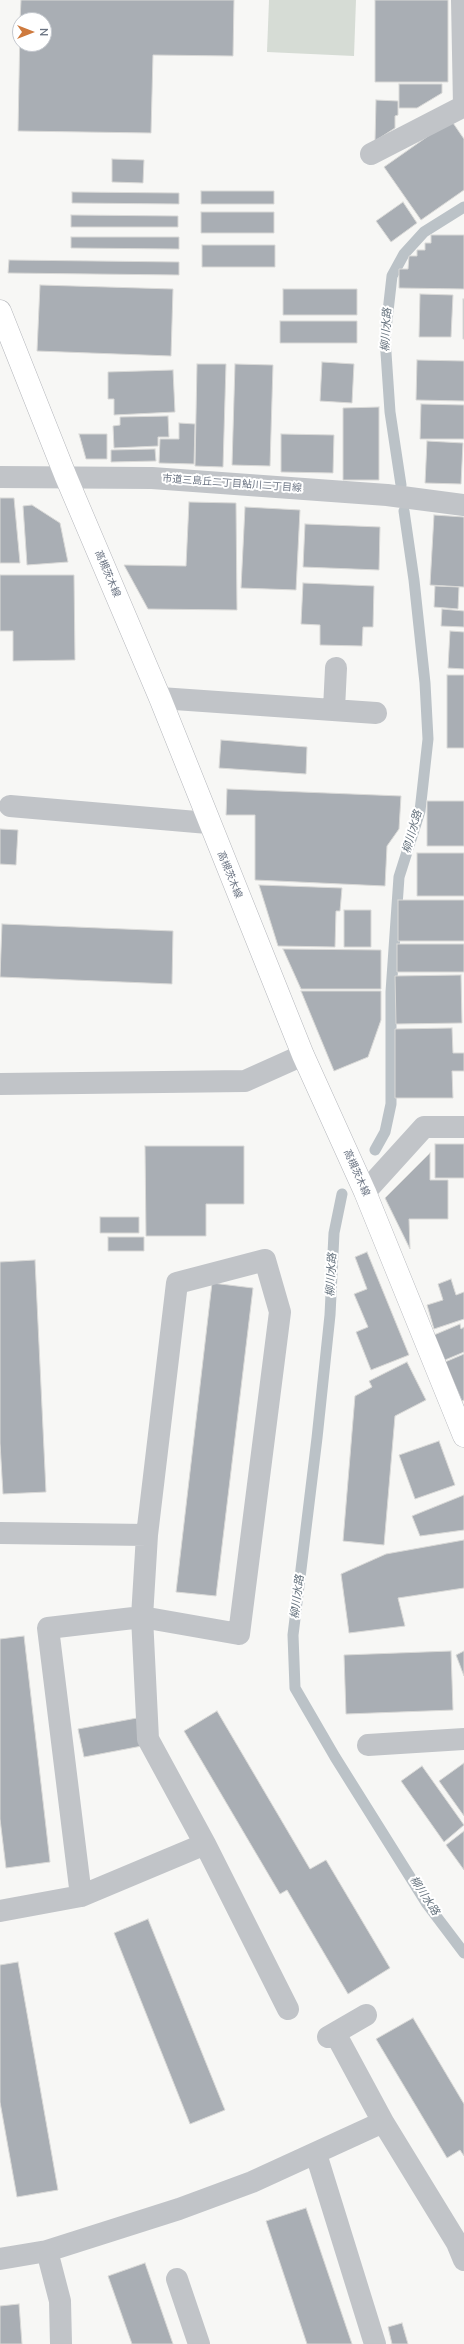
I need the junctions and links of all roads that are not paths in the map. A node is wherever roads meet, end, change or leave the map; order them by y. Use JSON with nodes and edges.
{"nodes":[{"id":1,"x":462,"y":0,"type":"edge"},
{"id":2,"x":370,"y":154,"type":"dead end"},
{"id":3,"x":0,"y":311,"type":"edge"},
{"id":4,"x":0,"y":477,"type":"edge"},
{"id":5,"x":66,"y":477,"type":"junction"},
{"id":6,"x":464,"y":505,"type":"edge"},
{"id":7,"x":336,"y":668,"type":"dead end"},
{"id":8,"x":160,"y":698,"type":"junction"},
{"id":9,"x":334,"y":709,"type":"junction"},
{"id":10,"x":376,"y":713,"type":"dead end"},
{"id":11,"x":10,"y":806,"type":"dead end"},
{"id":12,"x":208,"y":823,"type":"junction"},
{"id":13,"x":303,"y":1055,"type":"junction"},
{"id":14,"x":0,"y":1084,"type":"edge"},
{"id":15,"x":464,"y":1126,"type":"edge"},
{"id":16,"x":365,"y":1192,"type":"junction"},
{"id":17,"x":464,"y":1436,"type":"edge"},
{"id":18,"x":0,"y":1533,"type":"edge"},
{"id":19,"x":147,"y":1535,"type":"junction"},
{"id":20,"x":142,"y":1617,"type":"junction"},
{"id":21,"x":464,"y":1739,"type":"edge"},
{"id":22,"x":368,"y":1745,"type":"dead end"},
{"id":23,"x":205,"y":1844,"type":"junction"},
{"id":24,"x":81,"y":1896,"type":"junction"},
{"id":25,"x":0,"y":1911,"type":"edge"},
{"id":26,"x":288,"y":2009,"type":"dead end"},
{"id":27,"x":366,"y":2015,"type":"dead end"},
{"id":28,"x":383,"y":2122,"type":"junction"},
{"id":29,"x":316,"y":2154,"type":"junction"},
{"id":30,"x":47,"y":2251,"type":"junction"},
{"id":31,"x":0,"y":2259,"type":"edge"},
{"id":32,"x":464,"y":2260,"type":"edge"},
{"id":33,"x":177,"y":2279,"type":"dead end"},
{"id":34,"x":60,"y":2301,"type":"junction"},
{"id":35,"x":61,"y":2344,"type":"edge"},
{"id":36,"x":76,"y":2344,"type":"edge"},
{"id":37,"x":199,"y":2344,"type":"edge"},
{"id":38,"x":375,"y":2344,"type":"edge"}],
"edges":[{"from":1,"to":2,"type":"street"},
{"from":3,"to":5,"type":"main road","name":"高槻茨木線"},
{"from":4,"to":5,"type":"street","name":"市道三島丘二丁目鮎川二丁目線"},
{"from":5,"to":6,"type":"street","name":"市道三島丘二丁目鮎川二丁目線"},
{"from":5,"to":8,"type":"main road","name":"高槻茨木線"},
{"from":7,"to":9,"type":"street"},
{"from":8,"to":9,"type":"street"},
{"from":8,"to":12,"type":"main road","name":"高槻茨木線"},
{"from":9,"to":10,"type":"street"},
{"from":11,"to":12,"type":"street"},
{"from":12,"to":13,"type":"main road","name":"高槻茨木線"},
{"from":13,"to":14,"type":"street"},
{"from":13,"to":16,"type":"main road","name":"高槻茨木線"},
{"from":15,"to":16,"type":"street"},
{"from":16,"to":17,"type":"main road","name":"高槻茨木線"},
{"from":18,"to":19,"type":"street"},
{"from":19,"to":20,"type":"street"},
{"from":19,"to":20,"type":"street"},
{"from":20,"to":23,"type":"street"},
{"from":20,"to":24,"type":"street"},
{"from":21,"to":22,"type":"street"},
{"from":23,"to":24,"type":"street"},
{"from":23,"to":26,"type":"street"},
{"from":24,"to":25,"type":"street"},
{"from":27,"to":28,"type":"street"},
{"from":28,"to":29,"type":"street"},
{"from":28,"to":32,"type":"street"},
{"from":29,"to":30,"type":"street"},
{"from":29,"to":38,"type":"street"},
{"from":30,"to":31,"type":"street"},
{"from":30,"to":34,"type":"street"},
{"from":33,"to":37,"type":"street"},
{"from":34,"to":35,"type":"street"},
{"from":34,"to":36,"type":"street"}]}
